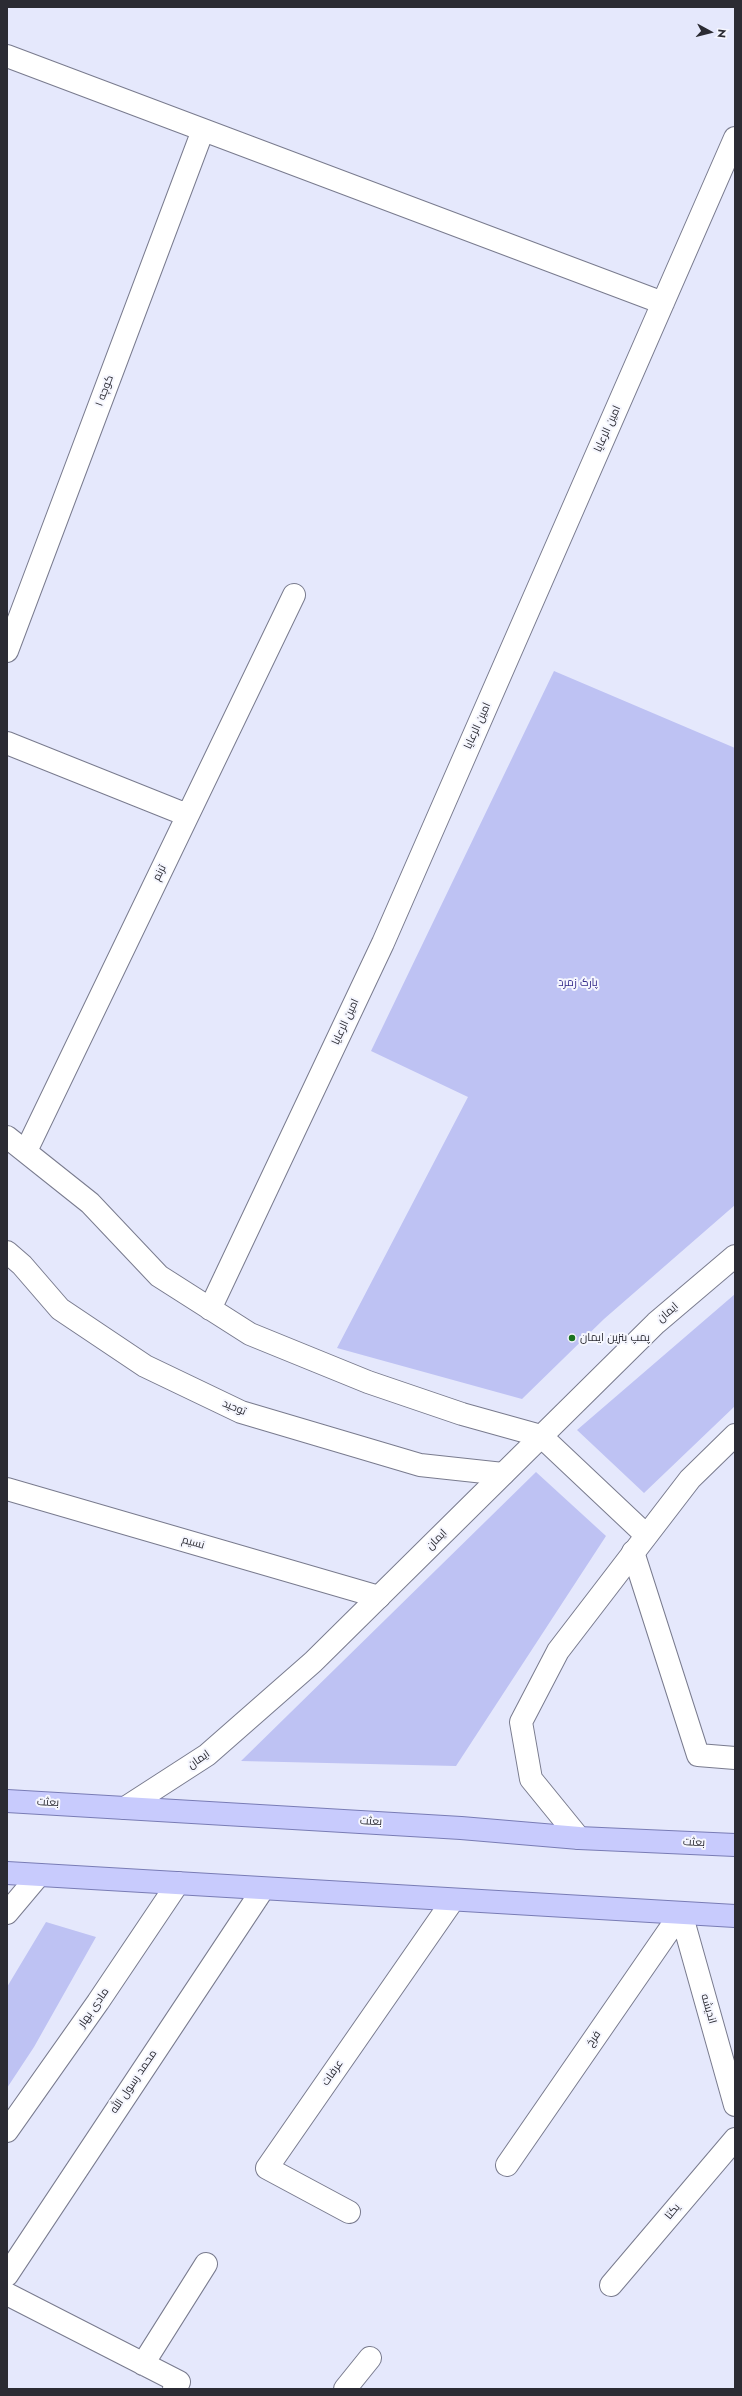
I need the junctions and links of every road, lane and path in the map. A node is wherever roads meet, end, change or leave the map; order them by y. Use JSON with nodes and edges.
{"nodes":[{"id":1,"x":7,"y":56,"type":"edge"},
{"id":2,"x":203,"y":130,"type":"junction"},
{"id":3,"x":735,"y":138,"type":"edge"},
{"id":4,"x":663,"y":303,"type":"junction"},
{"id":5,"x":294,"y":595,"type":"dead end"},
{"id":6,"x":7,"y":651,"type":"edge"},
{"id":7,"x":7,"y":743,"type":"edge"},
{"id":8,"x":187,"y":815,"type":"junction"},
{"id":9,"x":7,"y":1137,"type":"edge"},
{"id":10,"x":26,"y":1151,"type":"junction"},
{"id":11,"x":7,"y":1252,"type":"edge"},
{"id":12,"x":735,"y":1256,"type":"edge"},
{"id":13,"x":210,"y":1309,"type":"junction"},
{"id":14,"x":735,"y":1435,"type":"edge"},
{"id":15,"x":541,"y":1436,"type":"junction"},
{"id":16,"x":503,"y":1474,"type":"junction"},
{"id":17,"x":7,"y":1489,"type":"edge"},
{"id":18,"x":646,"y":1535,"type":"junction"},
{"id":19,"x":633,"y":1552,"type":"junction"},
{"id":20,"x":379,"y":1597,"type":"junction"},
{"id":21,"x":735,"y":1758,"type":"edge"},
{"id":22,"x":7,"y":1801,"type":"edge"},
{"id":23,"x":125,"y":1808,"type":"junction"},
{"id":24,"x":579,"y":1838,"type":"junction"},
{"id":25,"x":735,"y":1845,"type":"edge"},
{"id":26,"x":7,"y":1873,"type":"edge"},
{"id":27,"x":39,"y":1875,"type":"junction"},
{"id":28,"x":178,"y":1883,"type":"junction"},
{"id":29,"x":263,"y":1889,"type":"junction"},
{"id":30,"x":453,"y":1900,"type":"junction"},
{"id":31,"x":7,"y":1913,"type":"edge"},
{"id":32,"x":681,"y":1913,"type":"junction"},
{"id":33,"x":735,"y":1916,"type":"edge"},
{"id":34,"x":735,"y":2105,"type":"edge"},
{"id":35,"x":7,"y":2131,"type":"edge"},
{"id":36,"x":735,"y":2139,"type":"edge"},
{"id":37,"x":507,"y":2165,"type":"dead end"},
{"id":38,"x":349,"y":2212,"type":"dead end"},
{"id":39,"x":206,"y":2264,"type":"dead end"},
{"id":40,"x":7,"y":2275,"type":"edge"},
{"id":41,"x":611,"y":2285,"type":"dead end"},
{"id":42,"x":7,"y":2294,"type":"edge"},
{"id":43,"x":370,"y":2358,"type":"dead end"},
{"id":44,"x":143,"y":2364,"type":"junction"},
{"id":45,"x":174,"y":2389,"type":"edge"},
{"id":46,"x":345,"y":2389,"type":"edge"}],
"edges":[{"from":1,"to":2,"type":"street"},
{"from":2,"to":4,"type":"street"},
{"from":2,"to":6,"type":"street","name":"کوچه ۱"},
{"from":3,"to":4,"type":"street","name":"امین الرعایا"},
{"from":4,"to":13,"type":"street","name":"امین الرعایا"},
{"from":5,"to":8,"type":"street","name":"ترنم"},
{"from":7,"to":8,"type":"street"},
{"from":8,"to":10,"type":"street","name":"ترنم"},
{"from":9,"to":10,"type":"street"},
{"from":10,"to":13,"type":"street"},
{"from":11,"to":16,"type":"street","name":"توحید"},
{"from":12,"to":15,"type":"street","name":"ایمان"},
{"from":13,"to":15,"type":"street"},
{"from":14,"to":18,"type":"street"},
{"from":15,"to":16,"type":"street","name":"ایمان"},
{"from":15,"to":18,"type":"street"},
{"from":16,"to":20,"type":"street","name":"ایمان"},
{"from":17,"to":20,"type":"street","name":"نسیم"},
{"from":18,"to":19,"type":"street"},
{"from":19,"to":21,"type":"street"},
{"from":19,"to":24,"type":"street"},
{"from":20,"to":23,"type":"street","name":"ایمان"},
{"from":22,"to":23,"type":"main road","name":"بعثت"},
{"from":23,"to":24,"type":"main road","name":"بعثت"},
{"from":24,"to":25,"type":"main road","name":"بعثت"},
{"from":26,"to":27,"type":"main road"},
{"from":27,"to":28,"type":"main road"},
{"from":27,"to":31,"type":"street"},
{"from":28,"to":29,"type":"main road"},
{"from":28,"to":35,"type":"street","name":"مادی بهار"},
{"from":29,"to":30,"type":"main road"},
{"from":29,"to":40,"type":"street","name":"محمد رسول الله"},
{"from":30,"to":32,"type":"main road"},
{"from":30,"to":38,"type":"street","name":"عرفات"},
{"from":32,"to":33,"type":"main road"},
{"from":32,"to":34,"type":"street","name":"اندیشه"},
{"from":32,"to":37,"type":"street","name":"فرخ"},
{"from":36,"to":41,"type":"street","name":"یکتا"},
{"from":39,"to":44,"type":"street"},
{"from":42,"to":44,"type":"street"},
{"from":43,"to":46,"type":"street"},
{"from":44,"to":45,"type":"street"}]}
